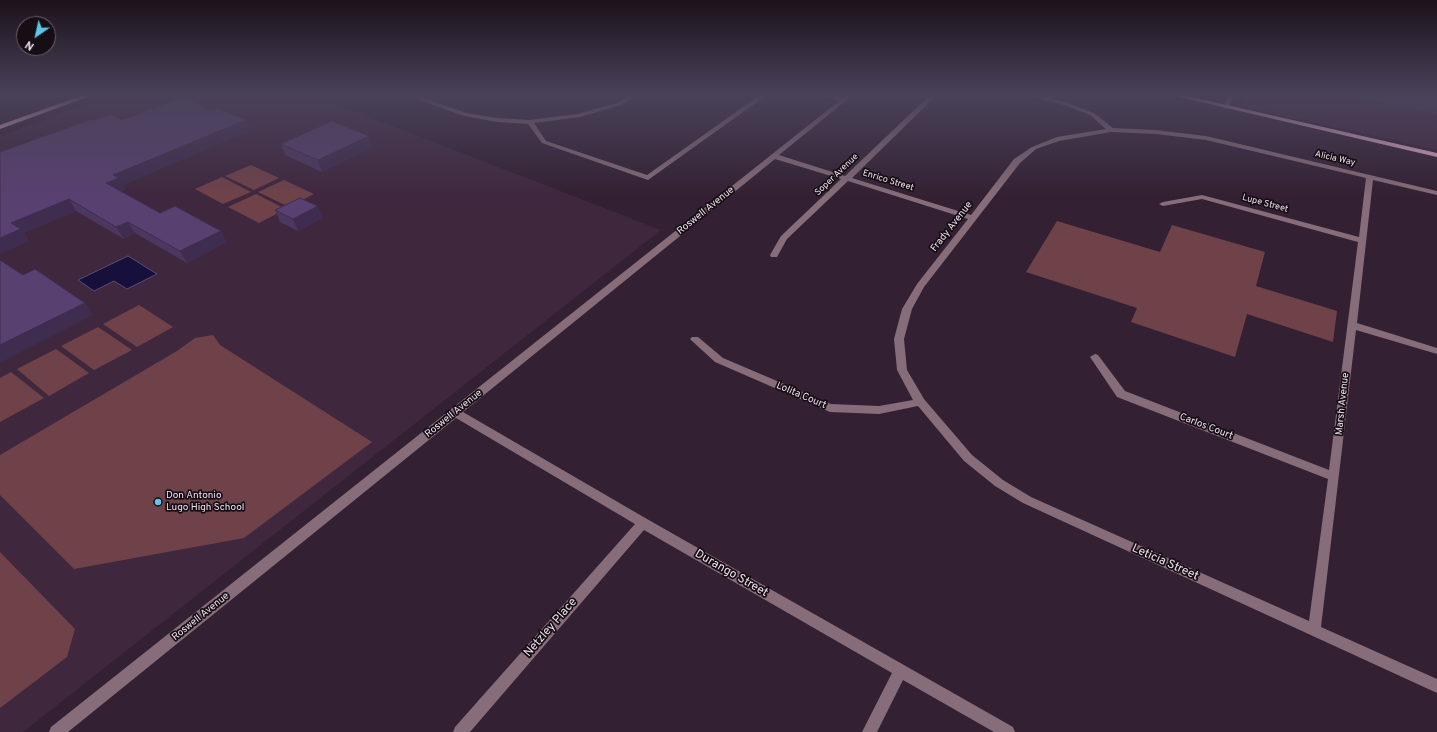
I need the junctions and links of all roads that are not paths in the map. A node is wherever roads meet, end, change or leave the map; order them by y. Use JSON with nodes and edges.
{"nodes":[{"id":1,"x":535,"y":129,"type":"edge"},
{"id":2,"x":716,"y":129,"type":"edge"},
{"id":3,"x":808,"y":129,"type":"edge"},
{"id":4,"x":899,"y":129,"type":"edge"},
{"id":5,"x":1323,"y":129,"type":"edge"},
{"id":6,"x":1110,"y":130,"type":"joint"},
{"id":7,"x":1437,"y":155,"type":"edge"},
{"id":8,"x":774,"y":156,"type":"junction"},
{"id":9,"x":1370,"y":177,"type":"junction"},
{"id":10,"x":847,"y":179,"type":"junction"},
{"id":11,"x":1437,"y":193,"type":"edge"},
{"id":12,"x":1163,"y":204,"type":"dead end"},
{"id":13,"x":973,"y":218,"type":"junction"},
{"id":14,"x":1362,"y":240,"type":"junction"},
{"id":15,"x":774,"y":255,"type":"dead end"},
{"id":16,"x":1352,"y":325,"type":"junction"},
{"id":17,"x":695,"y":339,"type":"dead end"},
{"id":18,"x":1437,"y":351,"type":"edge"},
{"id":19,"x":1095,"y":357,"type":"dead end"},
{"id":20,"x":920,"y":402,"type":"junction"},
{"id":21,"x":456,"y":413,"type":"junction"},
{"id":22,"x":1334,"y":477,"type":"junction"},
{"id":23,"x":642,"y":524,"type":"junction"},
{"id":24,"x":1314,"y":631,"type":"junction"},
{"id":25,"x":901,"y":670,"type":"junction"},
{"id":26,"x":1437,"y":686,"type":"edge"},
{"id":27,"x":56,"y":732,"type":"edge"},
{"id":28,"x":460,"y":732,"type":"edge"},
{"id":29,"x":869,"y":732,"type":"edge"},
{"id":30,"x":1008,"y":732,"type":"edge"}],
"edges":[{"from":1,"to":2,"type":"street"},
{"from":3,"to":8,"type":"street","name":"Roswell Avenue"},
{"from":4,"to":10,"type":"street","name":"Soper Avenue"},
{"from":5,"to":7,"type":"main road"},
{"from":6,"to":9,"type":"street","name":"Alicia Way"},
{"from":6,"to":13,"type":"street","name":"Frady Avenue"},
{"from":8,"to":10,"type":"street","name":"Enrico Street"},
{"from":8,"to":21,"type":"street","name":"Roswell Avenue"},
{"from":9,"to":11,"type":"street","name":"Alicia Way"},
{"from":9,"to":14,"type":"street","name":"Marsh Avenue"},
{"from":10,"to":13,"type":"street","name":"Enrico Street"},
{"from":10,"to":15,"type":"street","name":"Soper Avenue"},
{"from":12,"to":14,"type":"street","name":"Lupe Street"},
{"from":13,"to":20,"type":"street","name":"Frady Avenue"},
{"from":14,"to":16,"type":"street","name":"Marsh Avenue"},
{"from":16,"to":18,"type":"street"},
{"from":16,"to":22,"type":"street","name":"Marsh Avenue"},
{"from":17,"to":20,"type":"street","name":"Lolita Court"},
{"from":19,"to":22,"type":"street","name":"Carlos Court"},
{"from":20,"to":24,"type":"street","name":"Leticia Street"},
{"from":21,"to":23,"type":"street","name":"Durango Street"},
{"from":21,"to":27,"type":"street","name":"Roswell Avenue"},
{"from":22,"to":24,"type":"street","name":"Marsh Avenue"},
{"from":23,"to":25,"type":"street","name":"Durango Street"},
{"from":23,"to":28,"type":"street","name":"Netzley Place"},
{"from":24,"to":26,"type":"street","name":"Leticia Street"},
{"from":25,"to":29,"type":"street"},
{"from":25,"to":30,"type":"street","name":"Durango Street"}]}
